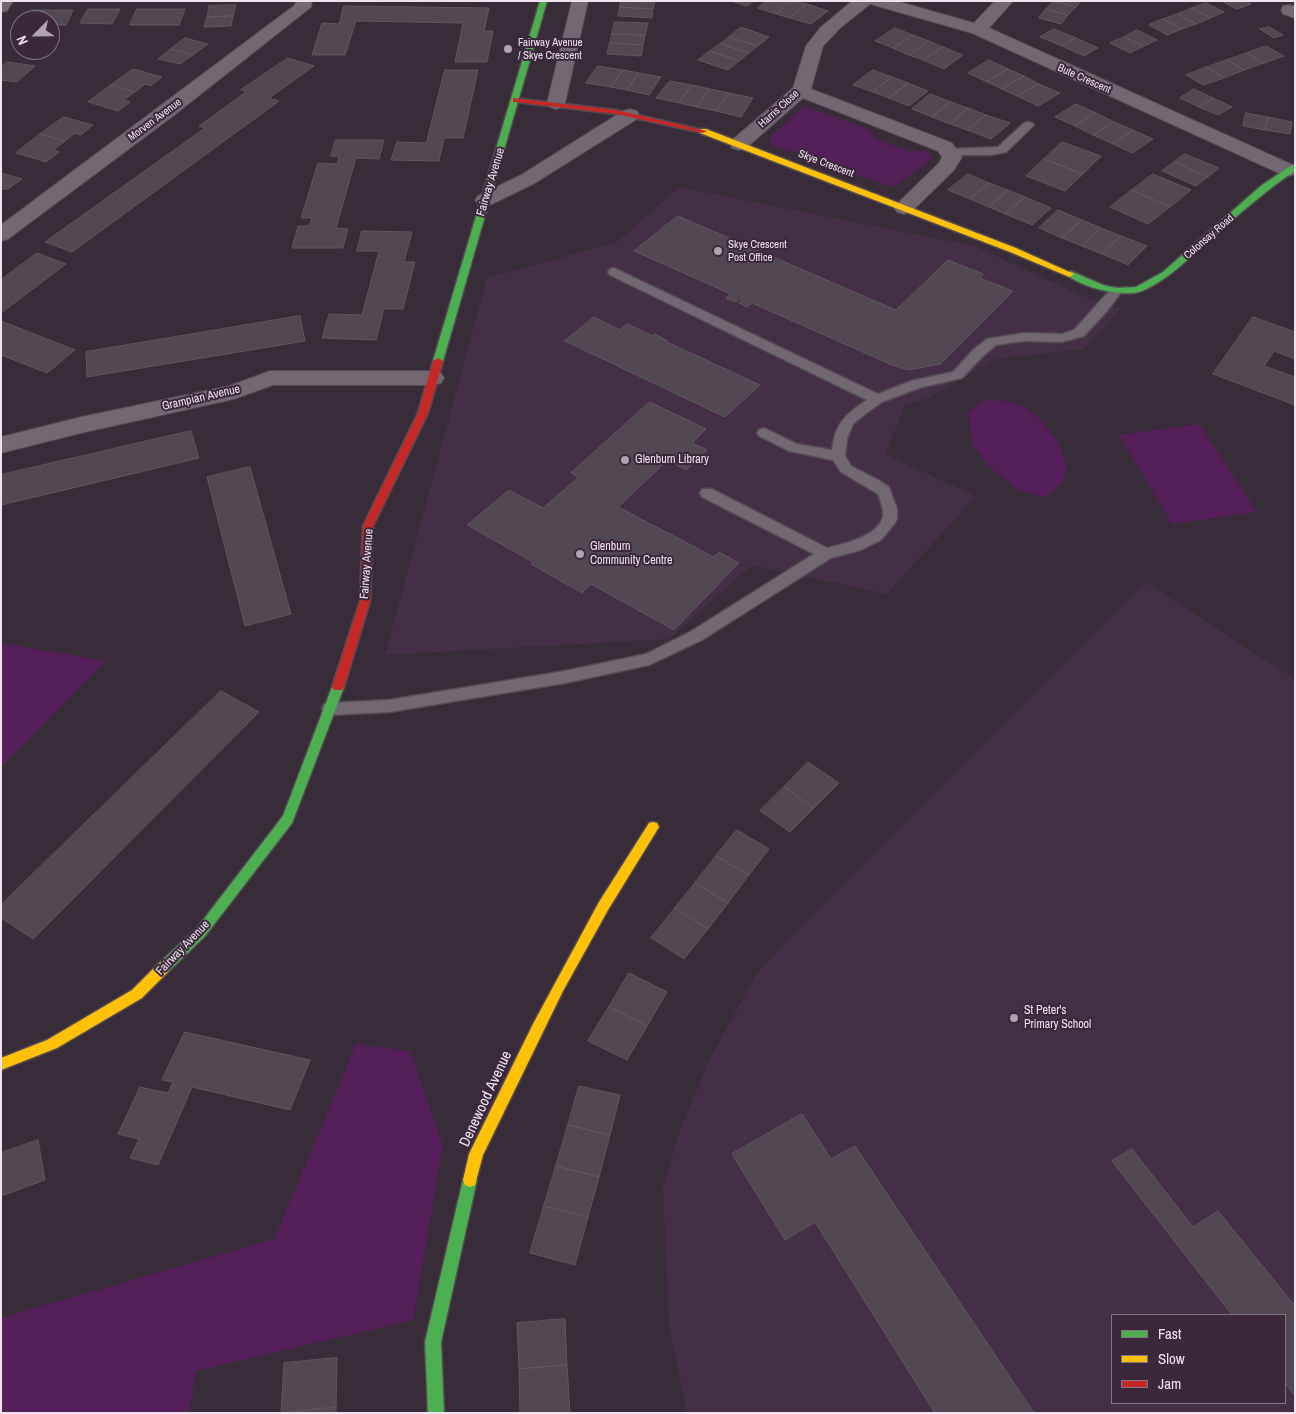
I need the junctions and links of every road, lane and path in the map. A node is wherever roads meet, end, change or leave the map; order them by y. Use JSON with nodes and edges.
{"nodes":[{"id":1,"x":5,"y":1,"type":"edge"},
{"id":2,"x":304,"y":1,"type":"edge"},
{"id":3,"x":544,"y":1,"type":"edge"},
{"id":4,"x":580,"y":1,"type":"edge"},
{"id":5,"x":864,"y":1,"type":"edge"},
{"id":6,"x":876,"y":1,"type":"edge"},
{"id":7,"x":1005,"y":1,"type":"edge"},
{"id":8,"x":1,"y":7,"type":"edge"},
{"id":9,"x":978,"y":29,"type":"junction"},
{"id":10,"x":801,"y":91,"type":"junction"},
{"id":11,"x":516,"y":100,"type":"junction"},
{"id":12,"x":556,"y":103,"type":"junction"},
{"id":13,"x":630,"y":115,"type":"junction"},
{"id":14,"x":1028,"y":125,"type":"dead end"},
{"id":15,"x":739,"y":144,"type":"junction"},
{"id":16,"x":950,"y":152,"type":"junction"},
{"id":17,"x":1291,"y":169,"type":"edge"},
{"id":18,"x":485,"y":200,"type":"junction"},
{"id":19,"x":904,"y":208,"type":"junction"},
{"id":20,"x":1,"y":235,"type":"edge"},
{"id":21,"x":614,"y":272,"type":"dead end"},
{"id":22,"x":1116,"y":291,"type":"junction"},
{"id":23,"x":433,"y":378,"type":"junction"},
{"id":24,"x":877,"y":399,"type":"junction"},
{"id":25,"x":764,"y":433,"type":"dead end"},
{"id":26,"x":1,"y":445,"type":"edge"},
{"id":27,"x":838,"y":456,"type":"junction"},
{"id":28,"x":708,"y":493,"type":"dead end"},
{"id":29,"x":826,"y":554,"type":"junction"},
{"id":30,"x":330,"y":709,"type":"junction"},
{"id":31,"x":653,"y":827,"type":"dead end"},
{"id":32,"x":1,"y":1064,"type":"edge"},
{"id":33,"x":436,"y":1413,"type":"edge"}],
"edges":[{"from":1,"to":8,"type":"street"},
{"from":2,"to":20,"type":"street","name":"Morven Avenue"},
{"from":3,"to":11,"type":"street","name":"Fairway Avenue"},
{"from":4,"to":12,"type":"street"},
{"from":5,"to":10,"type":"street","name":"Harris Close"},
{"from":6,"to":9,"type":"street","name":"Bute Crescent"},
{"from":7,"to":9,"type":"street"},
{"from":9,"to":17,"type":"street","name":"Bute Crescent"},
{"from":10,"to":15,"type":"street","name":"Harris Close"},
{"from":10,"to":16,"type":"street"},
{"from":11,"to":12,"type":"street","name":"Skye Crescent"},
{"from":11,"to":18,"type":"street","name":"Fairway Avenue"},
{"from":12,"to":13,"type":"street","name":"Skye Crescent"},
{"from":13,"to":15,"type":"street","name":"Skye Crescent"},
{"from":13,"to":18,"type":"street"},
{"from":14,"to":16,"type":"lane"},
{"from":15,"to":19,"type":"street","name":"Skye Crescent"},
{"from":16,"to":19,"type":"street"},
{"from":17,"to":22,"type":"street","name":"Colonsay Road"},
{"from":18,"to":23,"type":"street","name":"Fairway Avenue"},
{"from":19,"to":22,"type":"street","name":"Skye Crescent"},
{"from":21,"to":24,"type":"lane"},
{"from":22,"to":24,"type":"lane"},
{"from":23,"to":26,"type":"street","name":"Grampian Avenue"},
{"from":23,"to":30,"type":"street","name":"Fairway Avenue"},
{"from":24,"to":27,"type":"lane"},
{"from":25,"to":27,"type":"lane"},
{"from":27,"to":29,"type":"lane"},
{"from":28,"to":29,"type":"lane"},
{"from":29,"to":30,"type":"lane"},
{"from":30,"to":32,"type":"street","name":"Fairway Avenue"},
{"from":31,"to":33,"type":"street","name":"Denewood Avenue"}]}
